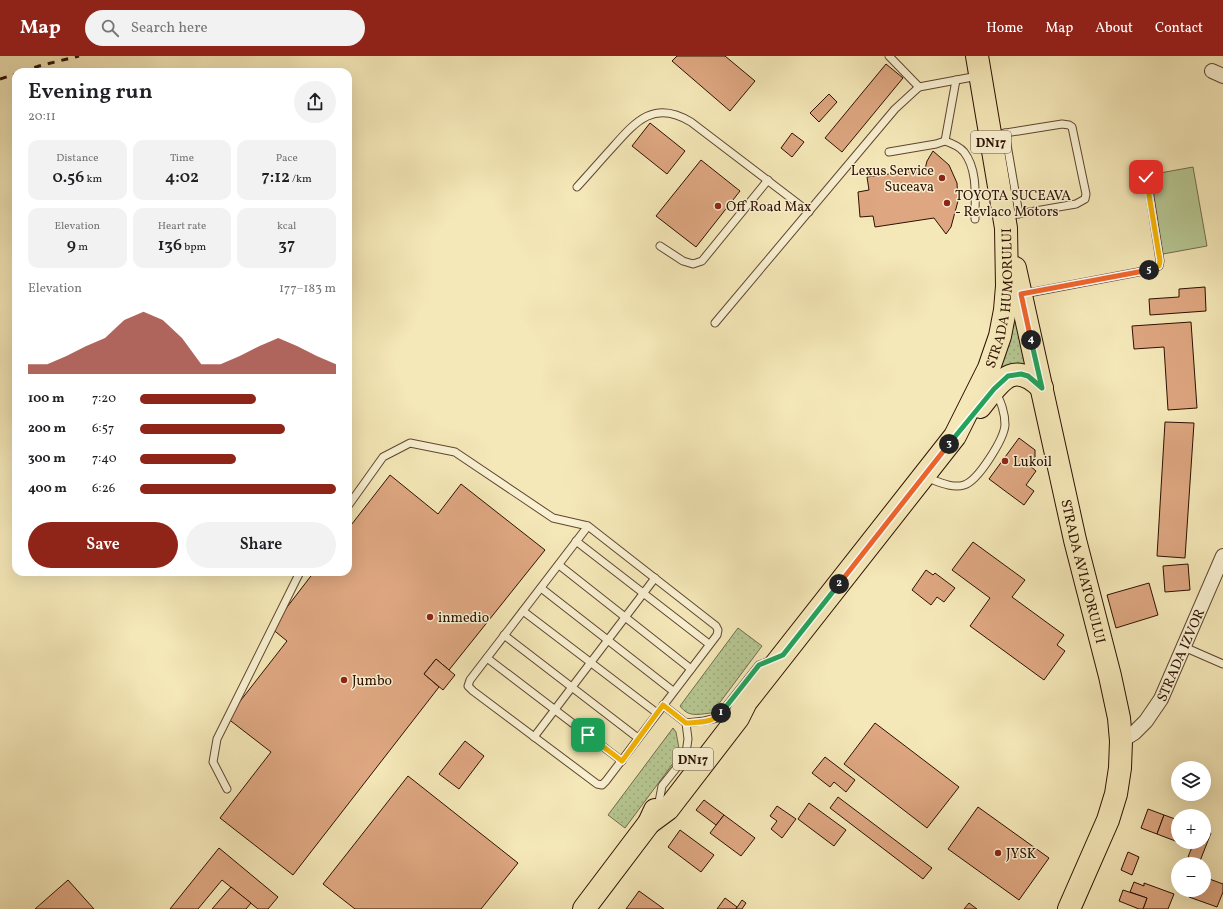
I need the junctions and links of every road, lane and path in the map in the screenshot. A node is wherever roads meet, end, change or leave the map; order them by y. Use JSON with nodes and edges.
{"nodes":[{"id":1,"x":889,"y":56,"type":"edge"},
{"id":2,"x":978,"y":66,"type":"edge"},
{"id":3,"x":956,"y":80,"type":"junction"},
{"id":4,"x":919,"y":87,"type":"junction"},
{"id":5,"x":997,"y":134,"type":"junction"},
{"id":6,"x":945,"y":141,"type":"junction"},
{"id":7,"x":889,"y":152,"type":"dead end"},
{"id":8,"x":1146,"y":177,"type":"dead end"},
{"id":9,"x":768,"y":180,"type":"junction"},
{"id":10,"x":577,"y":188,"type":"dead end"},
{"id":11,"x":809,"y":212,"type":"junction"},
{"id":12,"x":975,"y":218,"type":"dead end"},
{"id":13,"x":1010,"y":220,"type":"junction"},
{"id":14,"x":660,"y":246,"type":"dead end"},
{"id":15,"x":1021,"y":294,"type":"junction"},
{"id":16,"x":716,"y":323,"type":"dead end"},
{"id":17,"x":1042,"y":388,"type":"junction"},
{"id":18,"x":994,"y":389,"type":"junction"},
{"id":19,"x":955,"y":436,"type":"junction"},
{"id":20,"x":923,"y":476,"type":"junction"},
{"id":21,"x":352,"y":500,"type":"edge"},
{"id":22,"x":588,"y":526,"type":"junction"},
{"id":23,"x":576,"y":541,"type":"junction"},
{"id":24,"x":1223,"y":556,"type":"edge"},
{"id":25,"x":559,"y":565,"type":"junction"},
{"id":26,"x":298,"y":576,"type":"edge"},
{"id":27,"x":655,"y":578,"type":"junction"},
{"id":28,"x":541,"y":588,"type":"junction"},
{"id":29,"x":644,"y":594,"type":"junction"},
{"id":30,"x":523,"y":611,"type":"junction"},
{"id":31,"x":626,"y":617,"type":"junction"},
{"id":32,"x":504,"y":635,"type":"junction"},
{"id":33,"x":608,"y":640,"type":"junction"},
{"id":34,"x":710,"y":644,"type":"junction"},
{"id":35,"x":1184,"y":647,"type":"junction"},
{"id":36,"x":783,"y":655,"type":"junction"},
{"id":37,"x":486,"y":658,"type":"junction"},
{"id":38,"x":590,"y":663,"type":"junction"},
{"id":39,"x":1223,"y":664,"type":"edge"},
{"id":40,"x":691,"y":669,"type":"junction"},
{"id":41,"x":572,"y":687,"type":"junction"},
{"id":42,"x":674,"y":691,"type":"junction"},
{"id":43,"x":746,"y":702,"type":"junction"},
{"id":44,"x":663,"y":705,"type":"junction"},
{"id":45,"x":554,"y":710,"type":"junction"},
{"id":46,"x":657,"y":713,"type":"junction"},
{"id":47,"x":686,"y":723,"type":"junction"},
{"id":48,"x":534,"y":737,"type":"junction"},
{"id":49,"x":638,"y":738,"type":"junction"},
{"id":50,"x":1122,"y":741,"type":"junction"},
{"id":51,"x":622,"y":761,"type":"junction"},
{"id":52,"x":227,"y":789,"type":"dead end"},
{"id":53,"x":659,"y":802,"type":"junction"},
{"id":54,"x":649,"y":823,"type":"junction"},
{"id":55,"x":584,"y":909,"type":"edge"},
{"id":56,"x":1069,"y":909,"type":"edge"}],
"edges":[{"from":1,"to":4,"type":"lane"},
{"from":2,"to":3,"type":"lane"},
{"from":2,"to":5,"type":"main road","name":"STRADA HUMORULUI","number":"DN17"},
{"from":3,"to":4,"type":"lane"},
{"from":3,"to":6,"type":"lane"},
{"from":4,"to":11,"type":"lane"},
{"from":5,"to":13,"type":"main road","name":"STRADA HUMORULUI","number":"DN17"},
{"from":5,"to":13,"type":"lane"},
{"from":6,"to":7,"type":"lane"},
{"from":6,"to":12,"type":"lane"},
{"from":8,"to":15,"type":"lane"},
{"from":9,"to":10,"type":"lane"},
{"from":9,"to":11,"type":"lane"},
{"from":9,"to":14,"type":"lane"},
{"from":11,"to":16,"type":"lane"},
{"from":13,"to":15,"type":"main road","name":"STRADA AVIATORULUI"},
{"from":13,"to":19,"type":"main road","name":"STRADA HUMORULUI","number":"DN17"},
{"from":15,"to":17,"type":"main road","name":"STRADA AVIATORULUI"},
{"from":17,"to":18,"type":"main road"},
{"from":17,"to":50,"type":"main road","name":"STRADA AVIATORULUI"},
{"from":18,"to":19,"type":"main road"},
{"from":18,"to":20,"type":"lane"},
{"from":19,"to":20,"type":"main road","name":"STRADA HUMORULUI","number":"DN17"},
{"from":20,"to":36,"type":"main road","name":"STRADA HUMORULUI","number":"DN17"},
{"from":21,"to":22,"type":"lane"},
{"from":22,"to":23,"type":"lane"},
{"from":22,"to":27,"type":"lane"},
{"from":23,"to":25,"type":"lane"},
{"from":23,"to":29,"type":"lane"},
{"from":24,"to":35,"type":"street","name":"STRADA IZVOR"},
{"from":25,"to":28,"type":"lane"},
{"from":25,"to":31,"type":"lane"},
{"from":26,"to":52,"type":"lane"},
{"from":27,"to":29,"type":"lane"},
{"from":27,"to":34,"type":"lane"},
{"from":28,"to":30,"type":"lane"},
{"from":28,"to":33,"type":"lane"},
{"from":29,"to":31,"type":"lane"},
{"from":29,"to":34,"type":"lane"},
{"from":30,"to":32,"type":"lane"},
{"from":30,"to":38,"type":"lane"},
{"from":31,"to":33,"type":"lane"},
{"from":31,"to":40,"type":"lane"},
{"from":32,"to":37,"type":"lane"},
{"from":32,"to":41,"type":"lane"},
{"from":33,"to":38,"type":"lane"},
{"from":33,"to":42,"type":"lane"},
{"from":34,"to":40,"type":"lane"},
{"from":35,"to":39,"type":"lane"},
{"from":35,"to":50,"type":"street","name":"STRADA IZVOR"},
{"from":36,"to":43,"type":"main road","name":"STRADA HUMORULUI","number":"DN17"},
{"from":36,"to":47,"type":"lane"},
{"from":37,"to":45,"type":"lane"},
{"from":37,"to":48,"type":"lane"},
{"from":38,"to":41,"type":"lane"},
{"from":38,"to":46,"type":"lane"},
{"from":40,"to":42,"type":"lane"},
{"from":41,"to":45,"type":"lane"},
{"from":41,"to":49,"type":"lane"},
{"from":42,"to":44,"type":"lane"},
{"from":43,"to":53,"type":"main road","name":"STRADA HUMORULUI","number":"DN17"},
{"from":43,"to":54,"type":"main road","name":"STRADA HUMORULUI","number":"DN17"},
{"from":44,"to":46,"type":"lane"},
{"from":44,"to":47,"type":"lane"},
{"from":45,"to":48,"type":"lane"},
{"from":45,"to":51,"type":"lane"},
{"from":46,"to":49,"type":"lane"},
{"from":47,"to":53,"type":"lane"},
{"from":48,"to":51,"type":"lane"},
{"from":49,"to":51,"type":"lane"},
{"from":50,"to":56,"type":"main road","name":"STRADA AVIATORULUI"},
{"from":53,"to":54,"type":"main road","name":"STRADA HUMORULUI","number":"DN17"},
{"from":54,"to":55,"type":"main road","name":"STRADA HUMORULUI","number":"DN17"}]}
